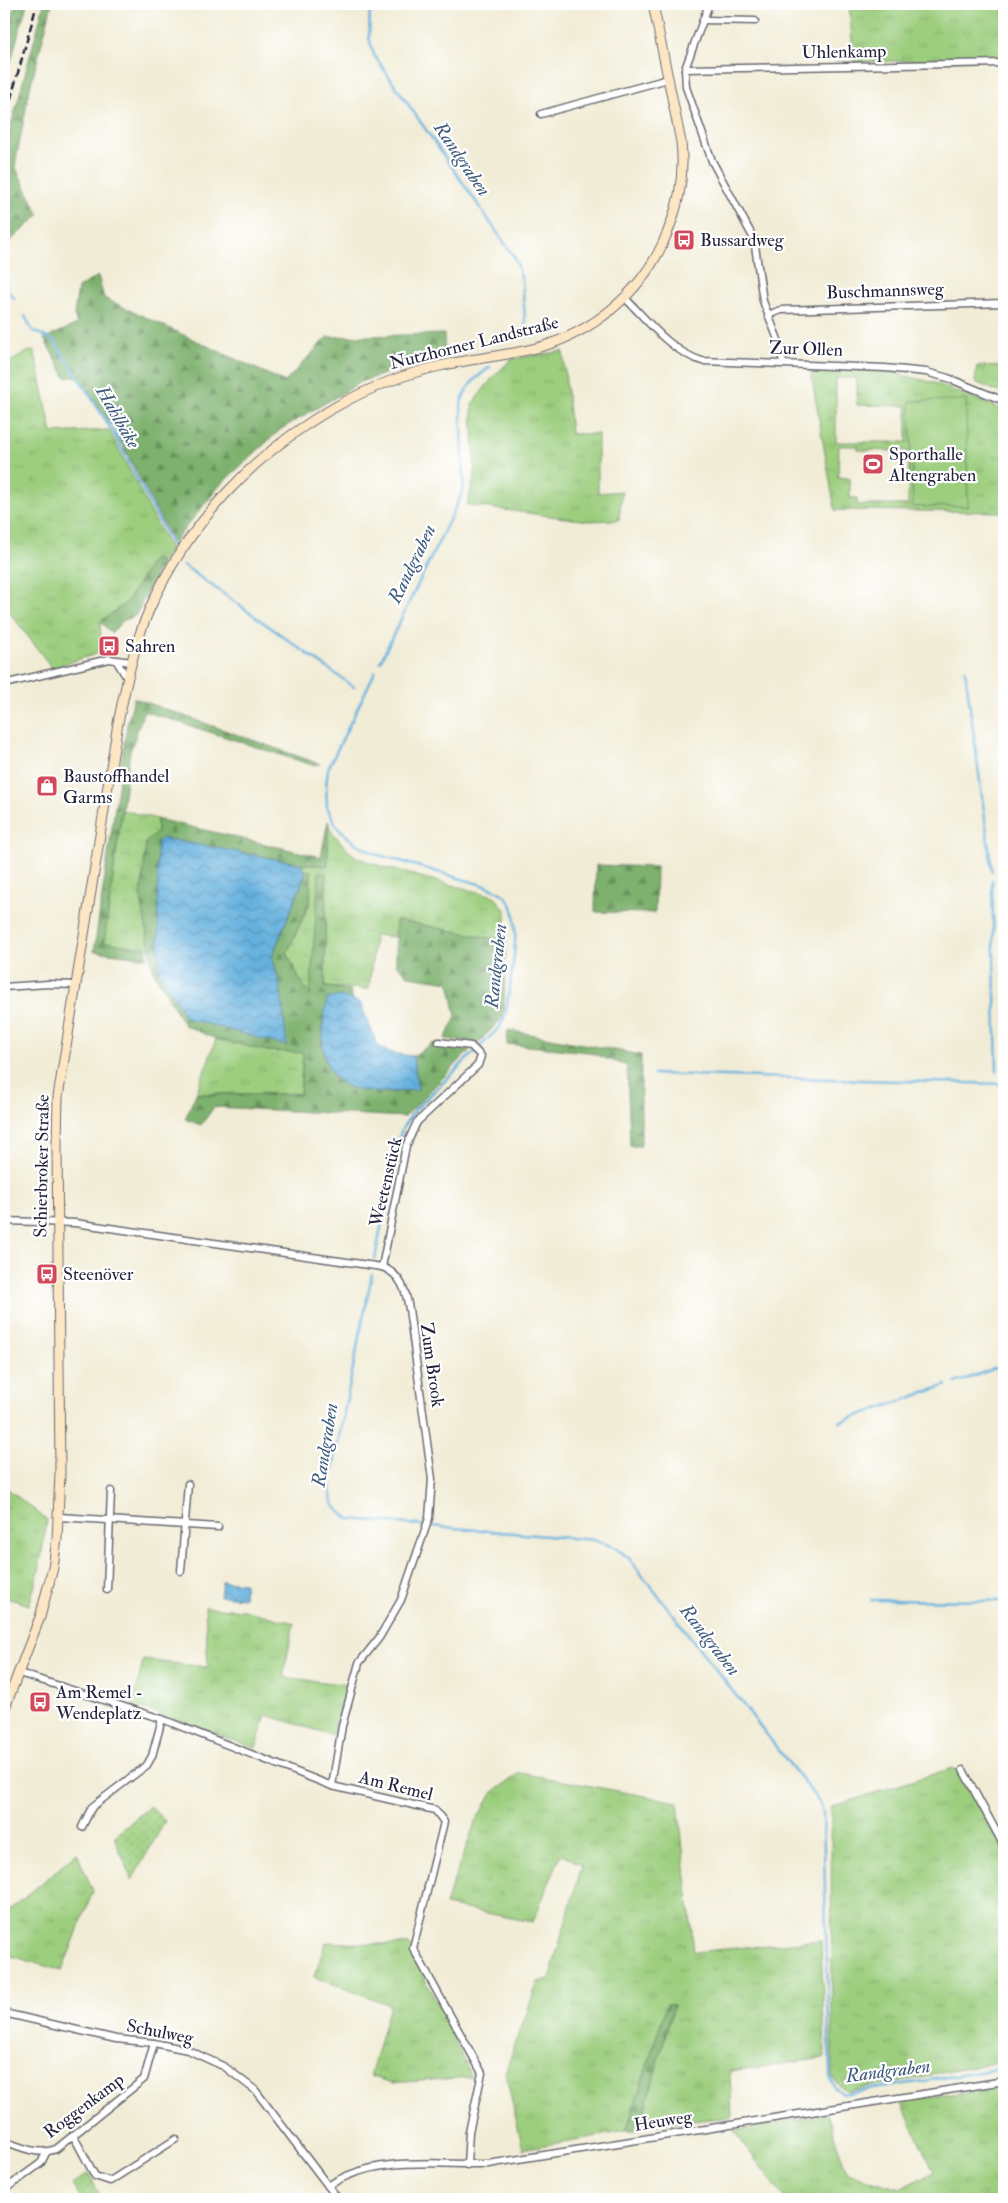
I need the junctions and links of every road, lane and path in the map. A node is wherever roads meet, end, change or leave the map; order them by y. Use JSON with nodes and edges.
{"nodes":[{"id":1,"x":653,"y":4,"type":"edge"},
{"id":2,"x":709,"y":4,"type":"edge"},
{"id":3,"x":703,"y":20,"type":"junction"},
{"id":4,"x":755,"y":20,"type":"dead end"},
{"id":5,"x":1004,"y":63,"type":"edge"},
{"id":6,"x":685,"y":69,"type":"junction"},
{"id":7,"x":668,"y":79,"type":"junction"},
{"id":8,"x":541,"y":114,"type":"dead end"},
{"id":9,"x":625,"y":298,"type":"junction"},
{"id":10,"x":1004,"y":303,"type":"edge"},
{"id":11,"x":768,"y":315,"type":"junction"},
{"id":12,"x":783,"y":363,"type":"junction"},
{"id":13,"x":1004,"y":401,"type":"edge"},
{"id":14,"x":116,"y":660,"type":"junction"},
{"id":15,"x":132,"y":662,"type":"junction"},
{"id":16,"x":127,"y":678,"type":"junction"},
{"id":17,"x":4,"y":684,"type":"edge"},
{"id":18,"x":76,"y":985,"type":"junction"},
{"id":19,"x":4,"y":987,"type":"edge"},
{"id":20,"x":439,"y":1042,"type":"dead end"},
{"id":21,"x":4,"y":1221,"type":"edge"},
{"id":22,"x":57,"y":1223,"type":"junction"},
{"id":23,"x":382,"y":1267,"type":"junction"},
{"id":24,"x":188,"y":1484,"type":"dead end"},
{"id":25,"x":111,"y":1491,"type":"dead end"},
{"id":26,"x":59,"y":1517,"type":"junction"},
{"id":27,"x":110,"y":1520,"type":"junction"},
{"id":28,"x":185,"y":1524,"type":"junction"},
{"id":29,"x":218,"y":1526,"type":"dead end"},
{"id":30,"x":181,"y":1571,"type":"dead end"},
{"id":31,"x":107,"y":1590,"type":"dead end"},
{"id":32,"x":19,"y":1673,"type":"junction"},
{"id":33,"x":4,"y":1710,"type":"edge"},
{"id":34,"x":162,"y":1719,"type":"junction"},
{"id":35,"x":963,"y":1770,"type":"dead end"},
{"id":36,"x":332,"y":1786,"type":"junction"},
{"id":37,"x":82,"y":1827,"type":"dead end"},
{"id":38,"x":1004,"y":1846,"type":"edge"},
{"id":39,"x":4,"y":2013,"type":"edge"},
{"id":40,"x":154,"y":2043,"type":"junction"},
{"id":41,"x":1004,"y":2081,"type":"edge"},
{"id":42,"x":73,"y":2135,"type":"junction"},
{"id":43,"x":176,"y":2138,"type":"dead end"},
{"id":44,"x":4,"y":2141,"type":"edge"},
{"id":45,"x":46,"y":2153,"type":"junction"},
{"id":46,"x":467,"y":2165,"type":"junction"},
{"id":47,"x":328,"y":2186,"type":"junction"},
{"id":48,"x":4,"y":2190,"type":"edge"},
{"id":49,"x":338,"y":2199,"type":"edge"}],
"edges":[{"from":1,"to":7,"type":"main road","name":"Nutzhorner Landstraße"},
{"from":2,"to":3,"type":"street"},
{"from":3,"to":4,"type":"street"},
{"from":3,"to":6,"type":"street"},
{"from":5,"to":6,"type":"street","name":"Uhlenkamp"},
{"from":6,"to":11,"type":"street"},
{"from":7,"to":8,"type":"street"},
{"from":7,"to":9,"type":"main road","name":"Nutzhorner Landstraße"},
{"from":9,"to":12,"type":"street","name":"Zur Ollen"},
{"from":9,"to":15,"type":"main road","name":"Nutzhorner Landstraße"},
{"from":10,"to":11,"type":"street","name":"Buschmannsweg"},
{"from":11,"to":12,"type":"street"},
{"from":12,"to":13,"type":"street","name":"Zur Ollen"},
{"from":14,"to":15,"type":"street"},
{"from":14,"to":16,"type":"street"},
{"from":14,"to":17,"type":"street"},
{"from":15,"to":16,"type":"main road","name":"Nutzhorner Landstraße"},
{"from":16,"to":18,"type":"main road","name":"Schierbroker Straße"},
{"from":18,"to":19,"type":"street"},
{"from":18,"to":22,"type":"main road","name":"Schierbroker Straße"},
{"from":20,"to":23,"type":"street","name":"Weetenstück"},
{"from":21,"to":22,"type":"street"},
{"from":22,"to":23,"type":"street"},
{"from":22,"to":26,"type":"main road","name":"Schierbroker Straße"},
{"from":23,"to":36,"type":"street","name":"Zum Brook"},
{"from":24,"to":28,"type":"street"},
{"from":25,"to":27,"type":"street"},
{"from":26,"to":27,"type":"street"},
{"from":26,"to":32,"type":"main road","name":"Schierbroker Straße"},
{"from":27,"to":28,"type":"street"},
{"from":27,"to":31,"type":"street"},
{"from":28,"to":29,"type":"street"},
{"from":28,"to":30,"type":"street"},
{"from":32,"to":33,"type":"main road","name":"Schierbroker Straße"},
{"from":32,"to":34,"type":"street","name":"Am Remel"},
{"from":34,"to":36,"type":"street","name":"Am Remel"},
{"from":34,"to":37,"type":"street"},
{"from":35,"to":38,"type":"street"},
{"from":36,"to":46,"type":"street","name":"Am Remel"},
{"from":39,"to":40,"type":"street","name":"Schulweg"},
{"from":40,"to":42,"type":"street","name":"Roggenkamp"},
{"from":40,"to":47,"type":"street","name":"Schulweg"},
{"from":41,"to":46,"type":"street","name":"Heuweg"},
{"from":42,"to":43,"type":"street"},
{"from":42,"to":45,"type":"street","name":"Roggenkamp"},
{"from":44,"to":45,"type":"street","name":"Roggenkamp"},
{"from":45,"to":48,"type":"street"},
{"from":46,"to":47,"type":"street","name":"Heuweg"},
{"from":47,"to":49,"type":"street","name":"Schulweg"}]}
